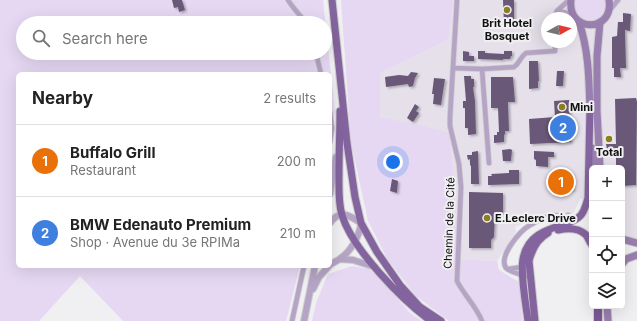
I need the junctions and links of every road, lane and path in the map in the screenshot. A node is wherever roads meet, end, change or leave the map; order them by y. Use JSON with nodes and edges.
{"nodes":[{"id":1,"x":288,"y":0,"type":"edge"},
{"id":2,"x":332,"y":0,"type":"edge"},
{"id":3,"x":457,"y":0,"type":"edge"},
{"id":4,"x":570,"y":0,"type":"edge"},
{"id":5,"x":609,"y":0,"type":"edge"},
{"id":6,"x":618,"y":0,"type":"edge"},
{"id":7,"x":557,"y":11,"type":"joint"},
{"id":8,"x":609,"y":11,"type":"junction"},
{"id":9,"x":562,"y":12,"type":"edge"},
{"id":10,"x":572,"y":12,"type":"edge"},
{"id":11,"x":302,"y":16,"type":"edge"},
{"id":12,"x":577,"y":20,"type":"edge"},
{"id":13,"x":579,"y":22,"type":"junction"},
{"id":14,"x":600,"y":22,"type":"junction"},
{"id":15,"x":555,"y":48,"type":"edge"},
{"id":16,"x":318,"y":60,"type":"edge"},
{"id":17,"x":453,"y":68,"type":"junction"},
{"id":18,"x":482,"y":69,"type":"junction"},
{"id":19,"x":321,"y":72,"type":"edge"},
{"id":20,"x":340,"y":75,"type":"junction"},
{"id":21,"x":590,"y":106,"type":"junction"},
{"id":22,"x":340,"y":122,"type":"junction"},
{"id":23,"x":490,"y":164,"type":"dead end"},
{"id":24,"x":593,"y":165,"type":"edge"},
{"id":25,"x":600,"y":165,"type":"edge"},
{"id":26,"x":332,"y":184,"type":"edge"},
{"id":27,"x":342,"y":214,"type":"junction"},
{"id":28,"x":568,"y":215,"type":"dead end"},
{"id":29,"x":332,"y":221,"type":"edge"},
{"id":30,"x":361,"y":223,"type":"junction"},
{"id":31,"x":589,"y":240,"type":"edge"},
{"id":32,"x":625,"y":240,"type":"edge"},
{"id":33,"x":355,"y":241,"type":"junction"},
{"id":34,"x":637,"y":243,"type":"edge"},
{"id":35,"x":637,"y":255,"type":"edge"},
{"id":36,"x":340,"y":259,"type":"junction"},
{"id":37,"x":625,"y":260,"type":"edge"},
{"id":38,"x":332,"y":263,"type":"edge"},
{"id":39,"x":375,"y":267,"type":"junction"},
{"id":40,"x":304,"y":268,"type":"edge"},
{"id":41,"x":315,"y":268,"type":"edge"},
{"id":42,"x":326,"y":268,"type":"edge"},
{"id":43,"x":508,"y":269,"type":"junction"},
{"id":44,"x":526,"y":271,"type":"junction"},
{"id":45,"x":309,"y":298,"type":"junction"},
{"id":46,"x":598,"y":309,"type":"edge"},
{"id":47,"x":607,"y":309,"type":"edge"},
{"id":48,"x":612,"y":309,"type":"edge"},
{"id":49,"x":292,"y":321,"type":"edge"},
{"id":50,"x":304,"y":321,"type":"edge"},
{"id":51,"x":431,"y":321,"type":"edge"},
{"id":52,"x":441,"y":321,"type":"edge"},
{"id":53,"x":482,"y":321,"type":"edge"},
{"id":54,"x":528,"y":321,"type":"edge"},
{"id":55,"x":535,"y":321,"type":"edge"},
{"id":56,"x":598,"y":321,"type":"edge"},
{"id":57,"x":608,"y":321,"type":"edge"},
{"id":58,"x":612,"y":321,"type":"edge"}],
"edges":[{"from":1,"to":11,"type":"street"},
{"from":2,"to":20,"type":"main road"},
{"from":3,"to":17,"type":"street","name":"Chemin de la Cité"},
{"from":4,"to":7,"type":"street"},
{"from":4,"to":10,"type":"main road"},
{"from":5,"to":8,"type":"main road"},
{"from":6,"to":8,"type":"street"},
{"from":7,"to":9,"type":"street"},
{"from":8,"to":14,"type":"main road"},
{"from":12,"to":13,"type":"main road"},
{"from":13,"to":14,"type":"main road"},
{"from":13,"to":21,"type":"main road"},
{"from":14,"to":25,"type":"main road"},
{"from":15,"to":18,"type":"street"},
{"from":16,"to":19,"type":"street"},
{"from":17,"to":18,"type":"street"},
{"from":17,"to":53,"type":"street","name":"Chemin de la Cité"},
{"from":18,"to":23,"type":"street"},
{"from":20,"to":22,"type":"main road"},
{"from":20,"to":30,"type":"main road"},
{"from":21,"to":24,"type":"main road"},
{"from":21,"to":44,"type":"main road"},
{"from":22,"to":26,"type":"street"},
{"from":22,"to":27,"type":"main road"},
{"from":27,"to":29,"type":"street"},
{"from":27,"to":30,"type":"street"},
{"from":27,"to":33,"type":"main road"},
{"from":28,"to":43,"type":"street"},
{"from":30,"to":33,"type":"street"},
{"from":30,"to":52,"type":"main road"},
{"from":31,"to":44,"type":"main road"},
{"from":32,"to":34,"type":"main road"},
{"from":33,"to":36,"type":"street"},
{"from":33,"to":39,"type":"main road"},
{"from":35,"to":37,"type":"main road"},
{"from":36,"to":38,"type":"street"},
{"from":36,"to":39,"type":"street"},
{"from":39,"to":51,"type":"main road"},
{"from":40,"to":49,"type":"street"},
{"from":41,"to":45,"type":"street"},
{"from":42,"to":45,"type":"street"},
{"from":43,"to":44,"type":"street"},
{"from":43,"to":44,"type":"street"},
{"from":44,"to":54,"type":"main road"},
{"from":44,"to":55,"type":"main road"},
{"from":45,"to":50,"type":"street"},
{"from":46,"to":56,"type":"highway"},
{"from":47,"to":57,"type":"main road"},
{"from":48,"to":58,"type":"main road"}]}
